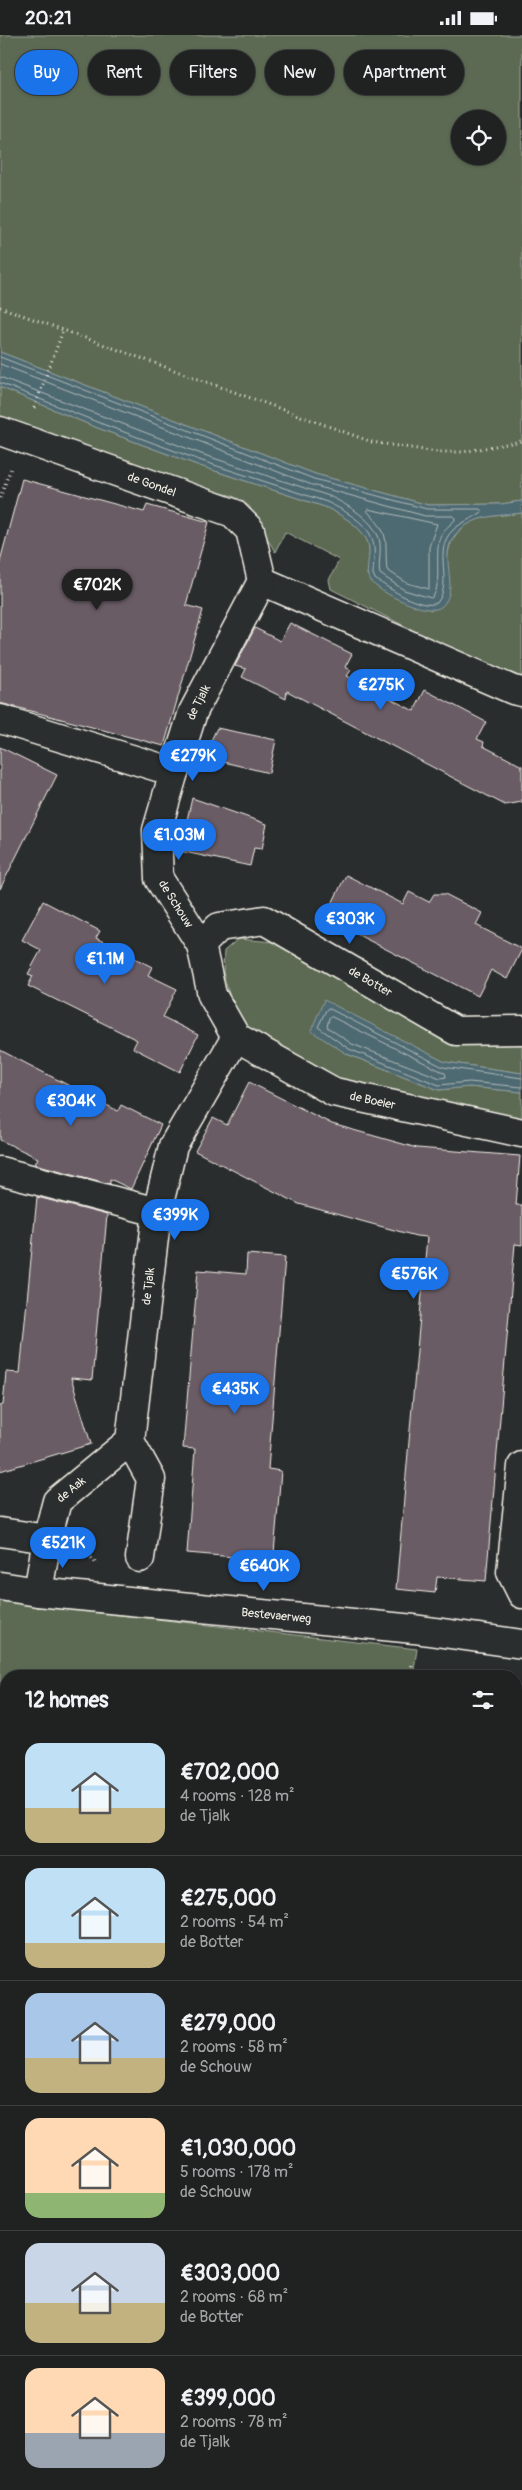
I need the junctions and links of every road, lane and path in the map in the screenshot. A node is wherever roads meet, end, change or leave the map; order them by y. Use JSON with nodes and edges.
{"nodes":[{"id":1,"x":0,"y":307,"type":"edge"},
{"id":2,"x":63,"y":331,"type":"junction"},
{"id":3,"x":34,"y":407,"type":"dead end"},
{"id":4,"x":0,"y":431,"type":"edge"},
{"id":5,"x":522,"y":441,"type":"edge"},
{"id":6,"x":262,"y":581,"type":"junction"},
{"id":7,"x":522,"y":692,"type":"edge"},
{"id":8,"x":0,"y":719,"type":"edge"},
{"id":9,"x":174,"y":772,"type":"junction"},
{"id":10,"x":202,"y":945,"type":"junction"},
{"id":11,"x":522,"y":1030,"type":"edge"},
{"id":12,"x":236,"y":1037,"type":"junction"},
{"id":13,"x":522,"y":1133,"type":"edge"},
{"id":14,"x":0,"y":1171,"type":"edge"},
{"id":15,"x":156,"y":1212,"type":"junction"},
{"id":16,"x":130,"y":1441,"type":"junction"},
{"id":17,"x":522,"y":1467,"type":"edge"},
{"id":18,"x":0,"y":1532,"type":"edge"},
{"id":19,"x":47,"y":1539,"type":"junction"},
{"id":20,"x":140,"y":1558,"type":"dead end"},
{"id":21,"x":0,"y":1586,"type":"edge"},
{"id":22,"x":38,"y":1592,"type":"junction"},
{"id":23,"x":522,"y":1594,"type":"edge"},
{"id":24,"x":522,"y":1644,"type":"edge"}],
"edges":[{"from":1,"to":2,"type":"path"},
{"from":2,"to":3,"type":"path"},
{"from":2,"to":5,"type":"path"},
{"from":4,"to":6,"type":"street","name":"de Gondel"},
{"from":6,"to":7,"type":"street"},
{"from":6,"to":9,"type":"street","name":"de Tjalk"},
{"from":8,"to":9,"type":"street"},
{"from":9,"to":10,"type":"street","name":"de Schouw"},
{"from":10,"to":11,"type":"street","name":"de Botter"},
{"from":10,"to":12,"type":"street"},
{"from":12,"to":13,"type":"street","name":"de Boeier"},
{"from":12,"to":15,"type":"street","name":"de Tjalk"},
{"from":14,"to":15,"type":"street"},
{"from":15,"to":16,"type":"street","name":"de Tjalk"},
{"from":16,"to":19,"type":"street","name":"de Aak"},
{"from":16,"to":20,"type":"street"},
{"from":17,"to":23,"type":"street"},
{"from":18,"to":19,"type":"street"},
{"from":19,"to":22,"type":"street"},
{"from":21,"to":22,"type":"street","name":"Bestevaerweg"},
{"from":22,"to":24,"type":"street","name":"Bestevaerweg"}]}
